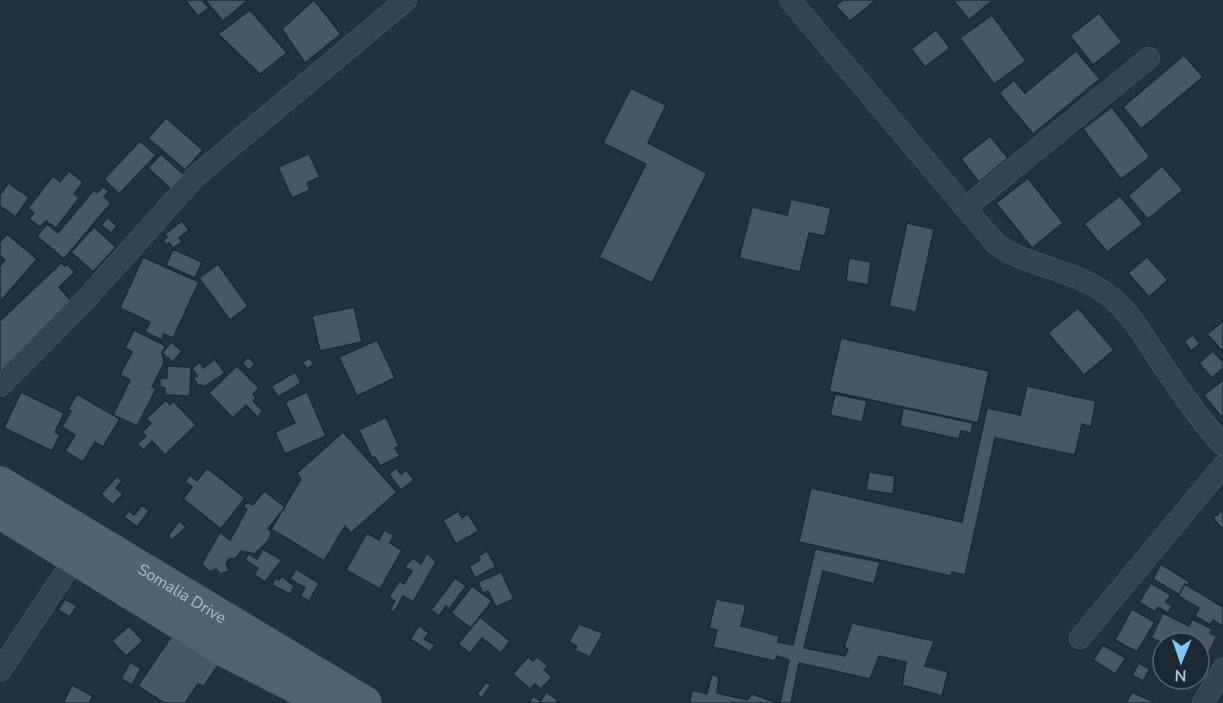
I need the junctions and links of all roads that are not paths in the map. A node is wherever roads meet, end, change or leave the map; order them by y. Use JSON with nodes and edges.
{"nodes":[{"id":1,"x":406,"y":0,"type":"edge"},
{"id":2,"x":790,"y":0,"type":"edge"},
{"id":3,"x":1149,"y":58,"type":"dead end"},
{"id":4,"x":965,"y":208,"type":"junction"},
{"id":5,"x":0,"y":386,"type":"edge"},
{"id":6,"x":1223,"y":445,"type":"edge"},
{"id":7,"x":1223,"y":466,"type":"edge"},
{"id":8,"x":0,"y":483,"type":"edge"},
{"id":9,"x":0,"y":512,"type":"edge"},
{"id":10,"x":82,"y":548,"type":"junction"},
{"id":11,"x":1080,"y":638,"type":"dead end"},
{"id":12,"x":1223,"y":669,"type":"edge"},
{"id":13,"x":0,"y":671,"type":"edge"},
{"id":14,"x":323,"y":702,"type":"edge"},
{"id":15,"x":365,"y":703,"type":"edge"},
{"id":16,"x":1203,"y":703,"type":"edge"}],
"edges":[{"from":1,"to":5,"type":"street"},
{"from":2,"to":4,"type":"street"},
{"from":3,"to":4,"type":"street"},
{"from":4,"to":6,"type":"street"},
{"from":7,"to":11,"type":"street"},
{"from":8,"to":10,"type":"main road","name":"Somalia Drive"},
{"from":9,"to":10,"type":"main road","name":"Somalia Drive"},
{"from":10,"to":13,"type":"street"},
{"from":10,"to":14,"type":"main road","name":"Somalia Drive"},
{"from":10,"to":15,"type":"main road","name":"Somalia Drive"},
{"from":12,"to":16,"type":"street"}]}
